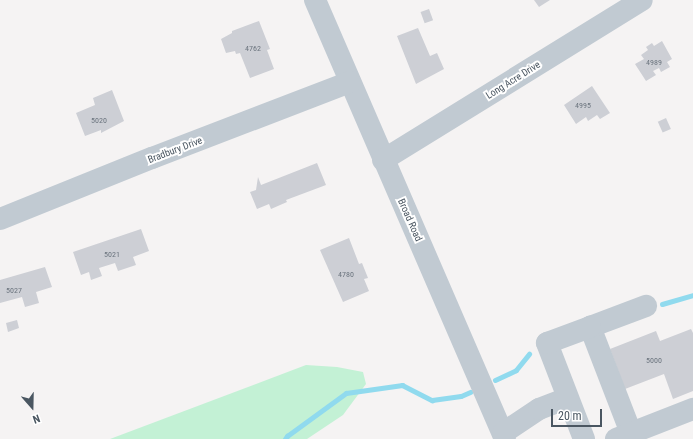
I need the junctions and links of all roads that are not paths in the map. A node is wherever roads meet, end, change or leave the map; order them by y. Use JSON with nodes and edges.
{"nodes":[{"id":1,"x":315,"y":0,"type":"edge"},
{"id":2,"x":642,"y":0,"type":"edge"},
{"id":3,"x":350,"y":82,"type":"junction"},
{"id":4,"x":384,"y":160,"type":"junction"},
{"id":5,"x":0,"y":219,"type":"edge"},
{"id":6,"x":646,"y":306,"type":"dead end"},
{"id":7,"x":590,"y":327,"type":"junction"},
{"id":8,"x":567,"y":398,"type":"junction"},
{"id":9,"x":693,"y":409,"type":"edge"},
{"id":10,"x":504,"y":436,"type":"edge"},
{"id":11,"x":623,"y":436,"type":"edge"},
{"id":12,"x":584,"y":439,"type":"edge"}],
"edges":[{"from":1,"to":3,"type":"street","name":"Broad Road"},
{"from":2,"to":4,"type":"street","name":"Long Acre Drive"},
{"from":3,"to":4,"type":"street","name":"Broad Road"},
{"from":3,"to":5,"type":"street","name":"Bradbury Drive"},
{"from":4,"to":10,"type":"street","name":"Broad Road"},
{"from":6,"to":7,"type":"street"},
{"from":7,"to":8,"type":"street"},
{"from":7,"to":11,"type":"street"},
{"from":8,"to":10,"type":"street"},
{"from":8,"to":12,"type":"street"},
{"from":9,"to":11,"type":"street"}]}
